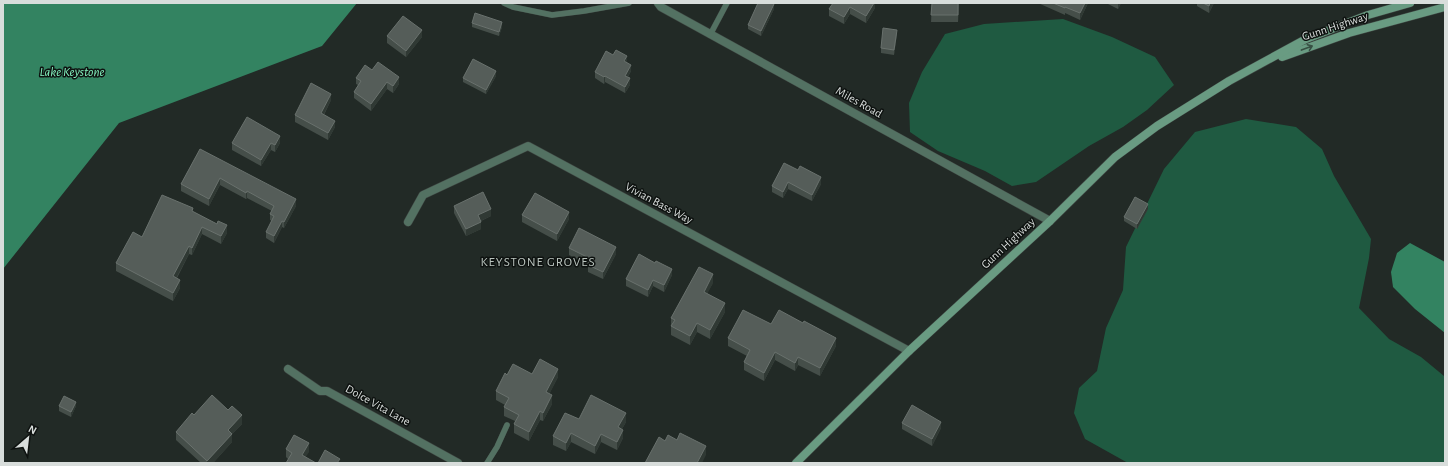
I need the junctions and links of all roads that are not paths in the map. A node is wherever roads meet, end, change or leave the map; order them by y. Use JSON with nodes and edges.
{"nodes":[{"id":1,"x":504,"y":3,"type":"edge"},
{"id":2,"x":629,"y":3,"type":"edge"},
{"id":3,"x":658,"y":3,"type":"edge"},
{"id":4,"x":727,"y":3,"type":"edge"},
{"id":5,"x":1410,"y":3,"type":"edge"},
{"id":6,"x":1445,"y":7,"type":"edge"},
{"id":7,"x":710,"y":35,"type":"junction"},
{"id":8,"x":1257,"y":66,"type":"junction"},
{"id":9,"x":1050,"y":221,"type":"junction"},
{"id":10,"x":408,"y":222,"type":"dead end"},
{"id":11,"x":909,"y":351,"type":"junction"},
{"id":12,"x":288,"y":369,"type":"dead end"},
{"id":13,"x":507,"y":425,"type":"dead end"},
{"id":14,"x":458,"y":463,"type":"edge"},
{"id":15,"x":487,"y":463,"type":"edge"},
{"id":16,"x":796,"y":463,"type":"edge"}],
"edges":[{"from":1,"to":2,"type":"lane"},
{"from":3,"to":7,"type":"street","name":"Miles Road"},
{"from":4,"to":7,"type":"lane"},
{"from":5,"to":8,"type":"main road","name":"Gunn Highway"},
{"from":8,"to":6,"type":"main road","name":"Gunn Highway","one_way":true},
{"from":7,"to":9,"type":"street","name":"Miles Road"},
{"from":8,"to":9,"type":"main road","name":"Gunn Highway"},
{"from":9,"to":11,"type":"main road","name":"Gunn Highway"},
{"from":10,"to":11,"type":"street","name":"Vivian Bass Way"},
{"from":11,"to":16,"type":"main road","name":"Gunn Highway"},
{"from":12,"to":14,"type":"street","name":"Dolce Vita Lane"},
{"from":13,"to":15,"type":"lane"}]}
